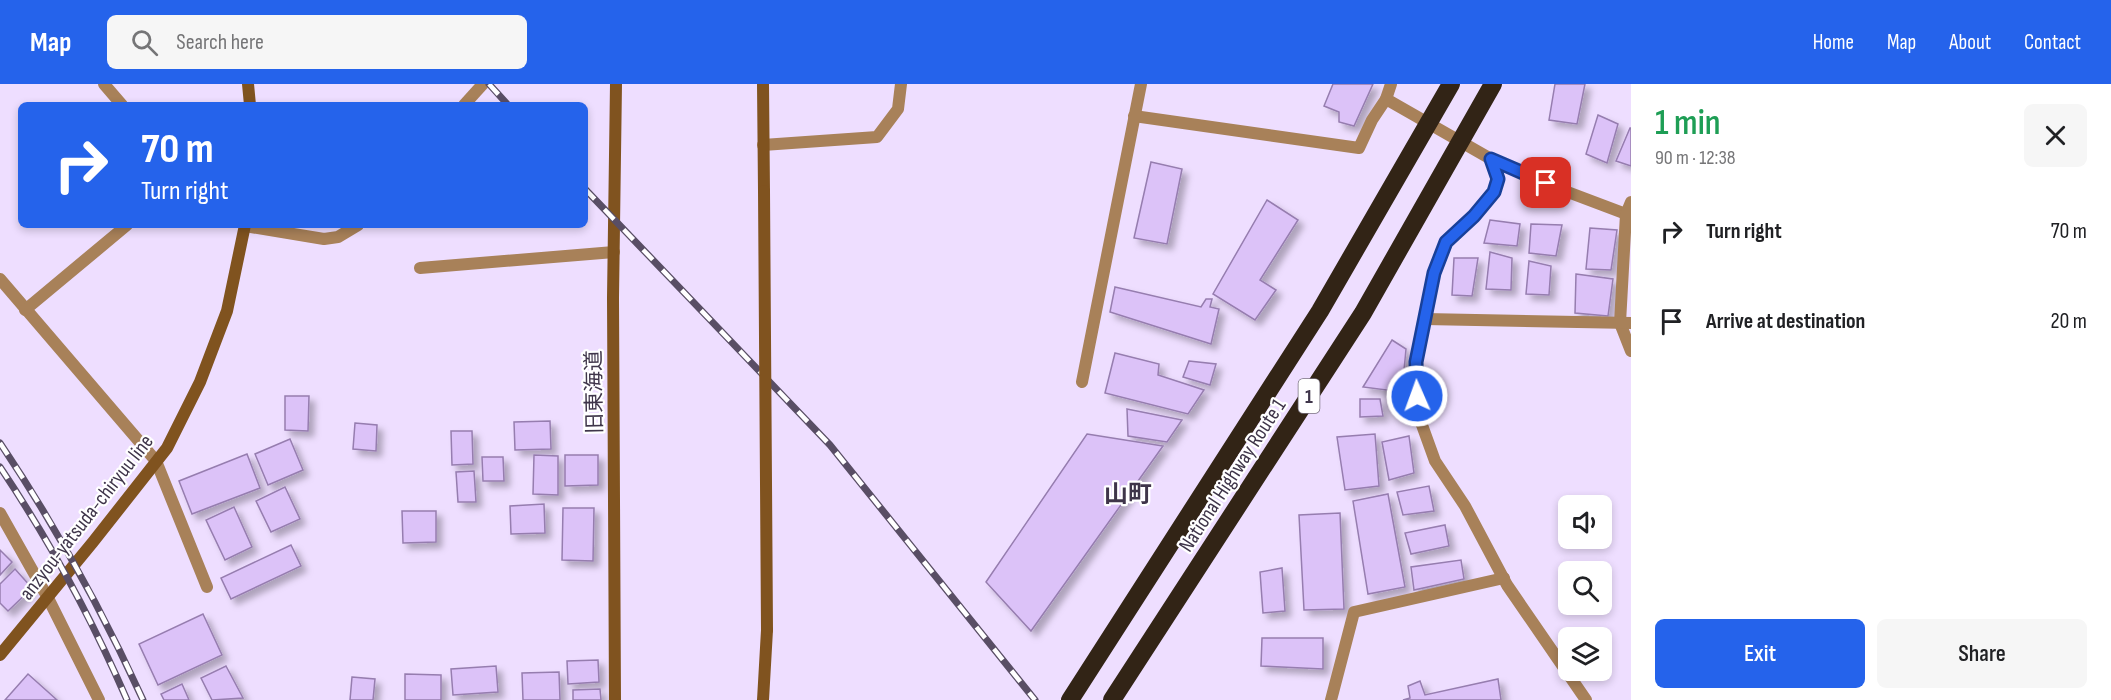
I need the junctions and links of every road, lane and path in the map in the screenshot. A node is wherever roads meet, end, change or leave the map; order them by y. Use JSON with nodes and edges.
{"nodes":[{"id":1,"x":104,"y":84,"type":"edge"},
{"id":2,"x":248,"y":84,"type":"edge"},
{"id":3,"x":483,"y":84,"type":"edge"},
{"id":4,"x":616,"y":84,"type":"edge"},
{"id":5,"x":763,"y":84,"type":"edge"},
{"id":6,"x":901,"y":84,"type":"edge"},
{"id":7,"x":1141,"y":84,"type":"edge"},
{"id":8,"x":1391,"y":84,"type":"edge"},
{"id":9,"x":1451,"y":84,"type":"edge"},
{"id":10,"x":1493,"y":84,"type":"edge"},
{"id":11,"x":1386,"y":99,"type":"junction"},
{"id":12,"x":119,"y":102,"type":"edge"},
{"id":13,"x":250,"y":102,"type":"edge"},
{"id":14,"x":467,"y":102,"type":"edge"},
{"id":15,"x":1134,"y":116,"type":"junction"},
{"id":16,"x":763,"y":145,"type":"junction"},
{"id":17,"x":1491,"y":159,"type":"junction"},
{"id":18,"x":1631,"y":202,"type":"edge"},
{"id":19,"x":1626,"y":214,"type":"junction"},
{"id":20,"x":123,"y":228,"type":"edge"},
{"id":21,"x":245,"y":228,"type":"edge"},
{"id":22,"x":257,"y":228,"type":"edge"},
{"id":23,"x":353,"y":228,"type":"edge"},
{"id":24,"x":614,"y":252,"type":"junction"},
{"id":25,"x":420,"y":268,"type":"dead end"},
{"id":26,"x":0,"y":279,"type":"edge"},
{"id":27,"x":25,"y":310,"type":"junction"},
{"id":28,"x":1425,"y":319,"type":"junction"},
{"id":29,"x":1625,"y":323,"type":"edge"},
{"id":30,"x":1631,"y":351,"type":"edge"},
{"id":31,"x":1082,"y":382,"type":"dead end"},
{"id":32,"x":156,"y":461,"type":"junction"},
{"id":33,"x":0,"y":513,"type":"edge"},
{"id":34,"x":1504,"y":578,"type":"junction"},
{"id":35,"x":207,"y":587,"type":"dead end"},
{"id":36,"x":48,"y":598,"type":"junction"},
{"id":37,"x":0,"y":655,"type":"edge"},
{"id":38,"x":99,"y":700,"type":"edge"},
{"id":39,"x":615,"y":700,"type":"edge"},
{"id":40,"x":763,"y":700,"type":"edge"},
{"id":41,"x":1070,"y":700,"type":"edge"},
{"id":42,"x":1112,"y":700,"type":"edge"},
{"id":43,"x":1331,"y":700,"type":"edge"},
{"id":44,"x":1586,"y":700,"type":"edge"}],
"edges":[{"from":1,"to":12,"type":"street"},
{"from":2,"to":13,"type":"street"},
{"from":3,"to":14,"type":"street"},
{"from":4,"to":24,"type":"street","name":"旧東海道"},
{"from":5,"to":16,"type":"street"},
{"from":6,"to":16,"type":"street"},
{"from":7,"to":15,"type":"street"},
{"from":8,"to":11,"type":"street"},
{"from":9,"to":41,"type":"highway","name":"National Highway Route 1","number":"1","bridge":true},
{"from":10,"to":42,"type":"highway","name":"National Highway Route 1","number":"1","bridge":true},
{"from":11,"to":15,"type":"street"},
{"from":11,"to":17,"type":"street"},
{"from":15,"to":31,"type":"street"},
{"from":16,"to":40,"type":"street","bridge":true},
{"from":17,"to":19,"type":"street"},
{"from":17,"to":28,"type":"street"},
{"from":18,"to":19,"type":"street"},
{"from":19,"to":29,"type":"street"},
{"from":20,"to":27,"type":"street"},
{"from":21,"to":32,"type":"street","name":"anzyou-yatsuda-chiryuu line"},
{"from":22,"to":23,"type":"street"},
{"from":24,"to":25,"type":"street"},
{"from":24,"to":39,"type":"street","name":"旧東海道"},
{"from":26,"to":27,"type":"street"},
{"from":27,"to":32,"type":"street"},
{"from":28,"to":29,"type":"street"},
{"from":28,"to":34,"type":"street"},
{"from":29,"to":30,"type":"street"},
{"from":32,"to":35,"type":"street"},
{"from":32,"to":36,"type":"street","name":"anzyou-yatsuda-chiryuu line"},
{"from":33,"to":36,"type":"street"},
{"from":34,"to":43,"type":"street"},
{"from":34,"to":44,"type":"street"},
{"from":36,"to":37,"type":"street","name":"anzyou-yatsuda-chiryuu line"},
{"from":36,"to":38,"type":"street"}]}
